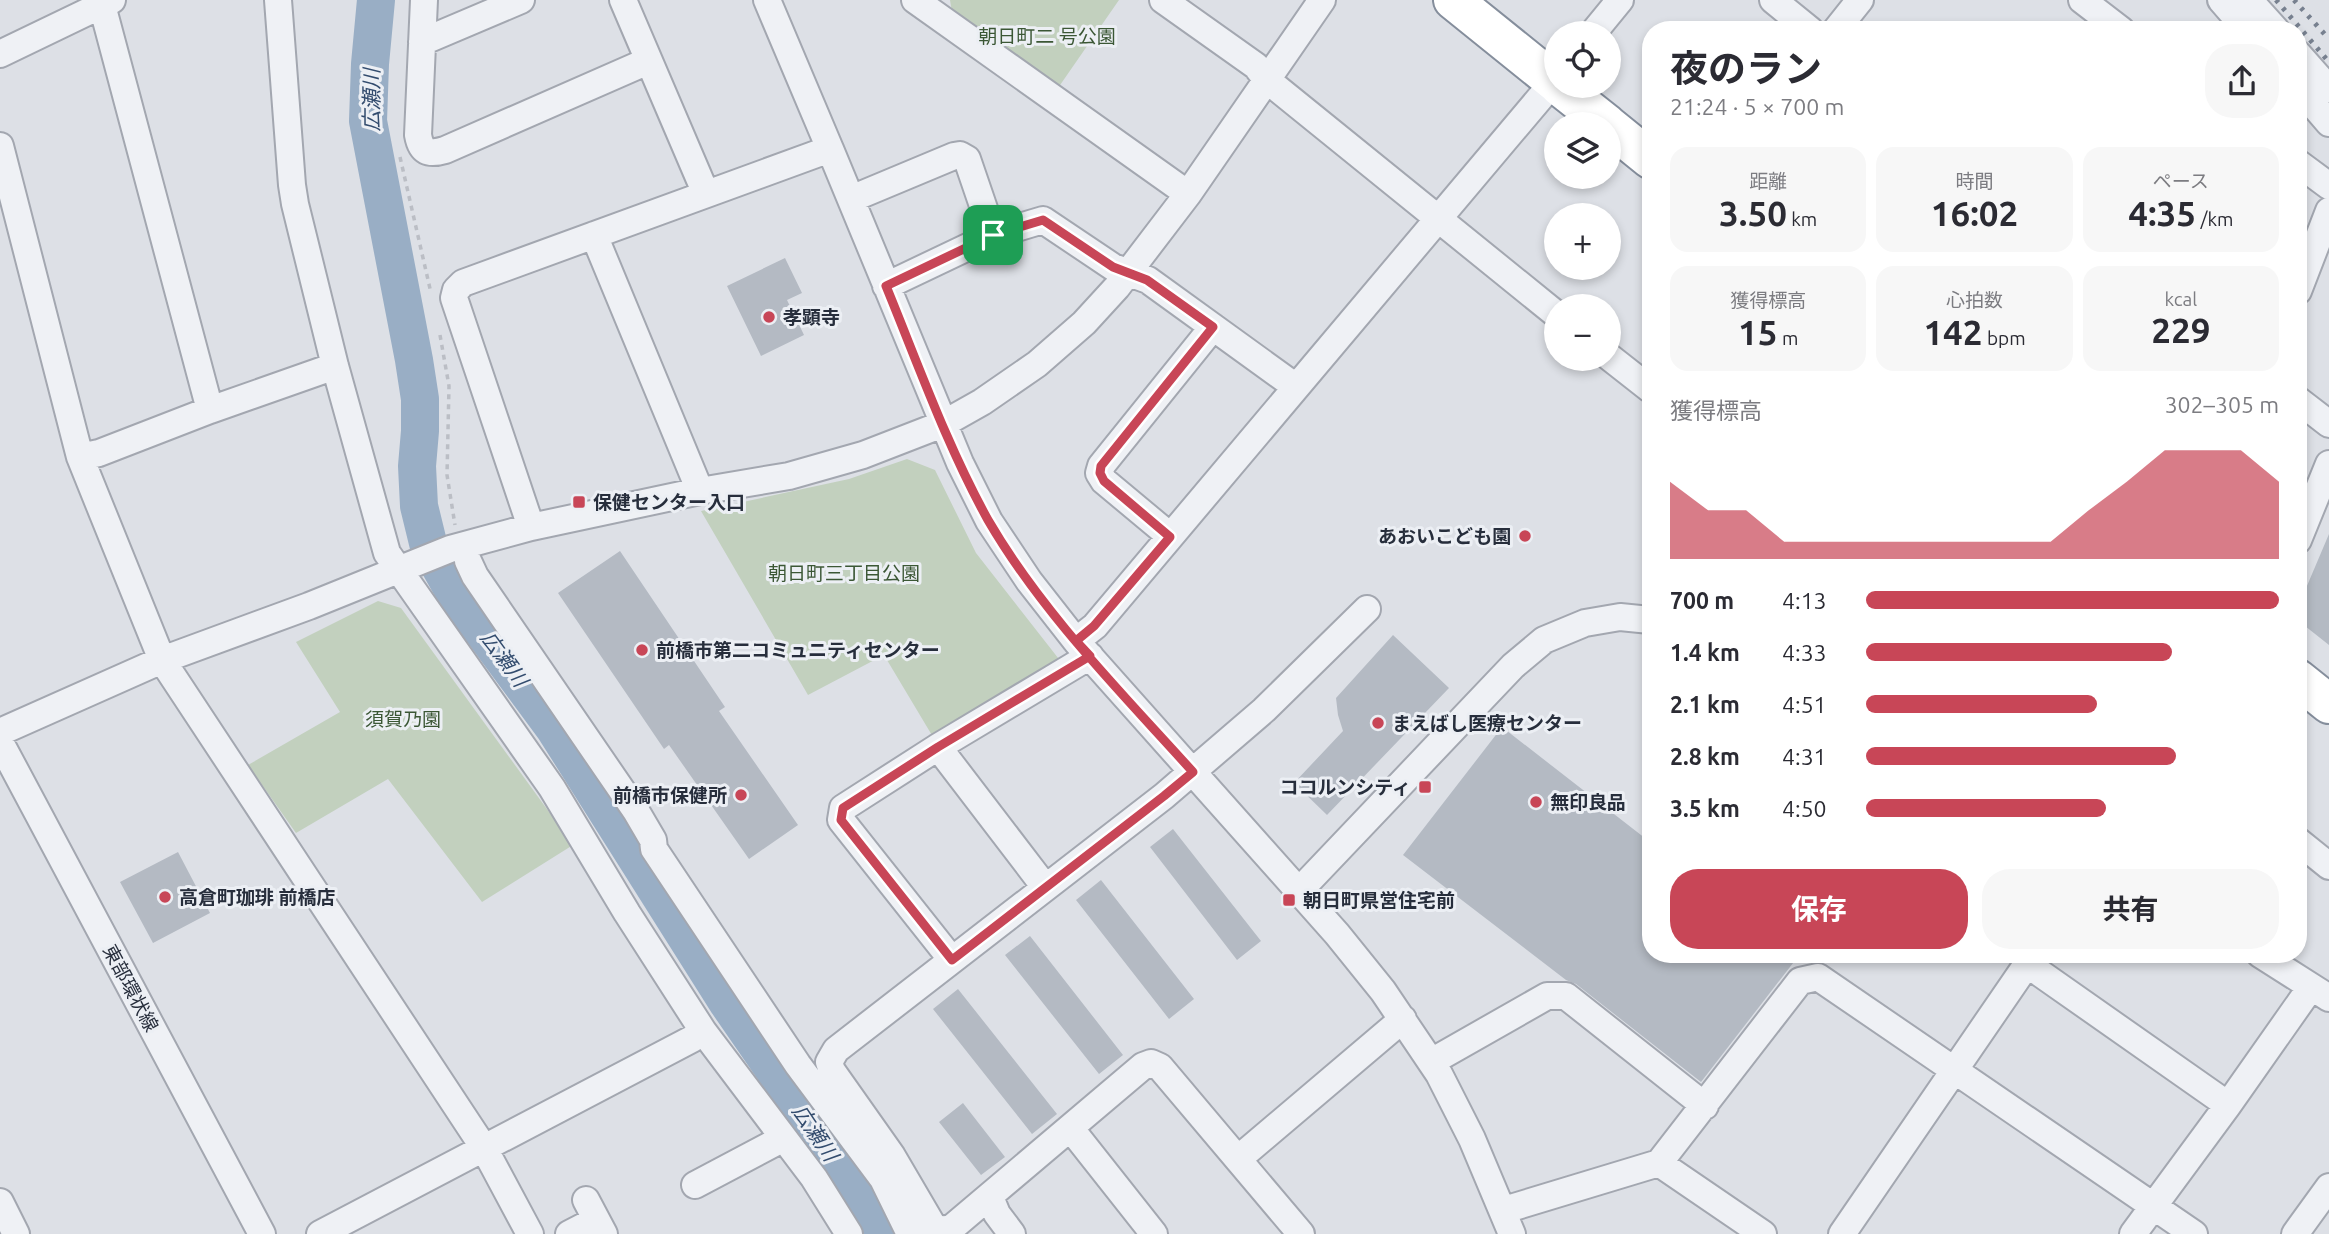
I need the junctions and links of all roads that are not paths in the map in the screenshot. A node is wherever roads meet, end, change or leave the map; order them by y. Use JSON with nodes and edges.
{"nodes":[{"id":1,"x":278,"y":0,"type":"edge"},
{"id":2,"x":425,"y":0,"type":"edge"},
{"id":3,"x":521,"y":0,"type":"edge"},
{"id":4,"x":623,"y":0,"type":"edge"},
{"id":5,"x":767,"y":0,"type":"edge"},
{"id":6,"x":1163,"y":0,"type":"edge"},
{"id":7,"x":1322,"y":0,"type":"edge"},
{"id":8,"x":1453,"y":0,"type":"edge"},
{"id":9,"x":1620,"y":0,"type":"edge"},
{"id":10,"x":1773,"y":0,"type":"edge"},
{"id":11,"x":1860,"y":0,"type":"edge"},
{"id":12,"x":2082,"y":0,"type":"edge"},
{"id":13,"x":2221,"y":0,"type":"edge"},
{"id":14,"x":2249,"y":0,"type":"edge"},
{"id":15,"x":107,"y":3,"type":"edge"},
{"id":16,"x":927,"y":3,"type":"edge"},
{"id":17,"x":1603,"y":21,"type":"edge"},
{"id":18,"x":1799,"y":21,"type":"edge"},
{"id":19,"x":1843,"y":21,"type":"edge"},
{"id":20,"x":2109,"y":21,"type":"edge"},
{"id":21,"x":2239,"y":21,"type":"edge"},
{"id":22,"x":2268,"y":21,"type":"edge"},
{"id":23,"x":422,"y":42,"type":"junction"},
{"id":24,"x":0,"y":54,"type":"edge"},
{"id":25,"x":648,"y":61,"type":"junction"},
{"id":26,"x":2307,"y":64,"type":"edge"},
{"id":27,"x":1544,"y":72,"type":"edge"},
{"id":28,"x":1267,"y":80,"type":"junction"},
{"id":29,"x":2329,"y":89,"type":"edge"},
{"id":30,"x":1544,"y":96,"type":"edge"},
{"id":31,"x":2307,"y":97,"type":"edge"},
{"id":32,"x":1575,"y":98,"type":"edge"},
{"id":33,"x":1592,"y":112,"type":"edge"},
{"id":34,"x":2329,"y":123,"type":"edge"},
{"id":35,"x":1621,"y":136,"type":"edge"},
{"id":36,"x":0,"y":146,"type":"edge"},
{"id":37,"x":830,"y":149,"type":"junction"},
{"id":38,"x":1642,"y":153,"type":"edge"},
{"id":39,"x":2307,"y":170,"type":"edge"},
{"id":40,"x":2329,"y":186,"type":"edge"},
{"id":41,"x":706,"y":194,"type":"junction"},
{"id":42,"x":1188,"y":194,"type":"junction"},
{"id":43,"x":851,"y":199,"type":"junction"},
{"id":44,"x":2329,"y":211,"type":"edge"},
{"id":45,"x":1438,"y":219,"type":"junction"},
{"id":46,"x":594,"y":235,"type":"junction"},
{"id":47,"x":993,"y":235,"type":"junction"},
{"id":48,"x":2307,"y":268,"type":"edge"},
{"id":49,"x":1128,"y":273,"type":"junction"},
{"id":50,"x":886,"y":286,"type":"junction"},
{"id":51,"x":1544,"y":304,"type":"edge"},
{"id":52,"x":1213,"y":327,"type":"junction"},
{"id":53,"x":1621,"y":363,"type":"edge"},
{"id":54,"x":335,"y":366,"type":"junction"},
{"id":55,"x":1642,"y":373,"type":"edge"},
{"id":56,"x":1296,"y":387,"type":"junction"},
{"id":57,"x":2307,"y":407,"type":"edge"},
{"id":58,"x":210,"y":410,"type":"junction"},
{"id":59,"x":943,"y":424,"type":"junction"},
{"id":60,"x":2329,"y":424,"type":"edge"},
{"id":61,"x":80,"y":457,"type":"junction"},
{"id":62,"x":2325,"y":473,"type":"edge"},
{"id":63,"x":700,"y":491,"type":"junction"},
{"id":64,"x":2307,"y":518,"type":"edge"},
{"id":65,"x":531,"y":527,"type":"junction"},
{"id":66,"x":1170,"y":537,"type":"junction"},
{"id":67,"x":458,"y":545,"type":"junction"},
{"id":68,"x":407,"y":566,"type":"junction"},
{"id":69,"x":1367,"y":608,"type":"dead end"},
{"id":70,"x":1642,"y":619,"type":"edge"},
{"id":71,"x":1083,"y":648,"type":"junction"},
{"id":72,"x":162,"y":660,"type":"junction"},
{"id":73,"x":2307,"y":686,"type":"edge"},
{"id":74,"x":2329,"y":704,"type":"edge"},
{"id":75,"x":0,"y":732,"type":"edge"},
{"id":76,"x":0,"y":742,"type":"edge"},
{"id":77,"x":938,"y":747,"type":"junction"},
{"id":78,"x":1193,"y":772,"type":"junction"},
{"id":79,"x":2307,"y":848,"type":"edge"},
{"id":80,"x":2329,"y":866,"type":"edge"},
{"id":81,"x":1045,"y":887,"type":"junction"},
{"id":82,"x":1299,"y":891,"type":"junction"},
{"id":83,"x":952,"y":960,"type":"junction"},
{"id":84,"x":2028,"y":963,"type":"edge"},
{"id":85,"x":2036,"y":963,"type":"edge"},
{"id":86,"x":2274,"y":963,"type":"edge"},
{"id":87,"x":2320,"y":992,"type":"edge"},
{"id":88,"x":1403,"y":1018,"type":"junction"},
{"id":89,"x":703,"y":1031,"type":"junction"},
{"id":90,"x":1431,"y":1062,"type":"junction"},
{"id":91,"x":1954,"y":1072,"type":"junction"},
{"id":92,"x":2228,"y":1105,"type":"junction"},
{"id":93,"x":1704,"y":1106,"type":"junction"},
{"id":94,"x":1071,"y":1129,"type":"junction"},
{"id":95,"x":782,"y":1139,"type":"junction"},
{"id":96,"x":484,"y":1148,"type":"junction"},
{"id":97,"x":1238,"y":1159,"type":"junction"},
{"id":98,"x":1659,"y":1163,"type":"junction"},
{"id":99,"x":695,"y":1185,"type":"dead end"},
{"id":100,"x":2329,"y":1187,"type":"edge"},
{"id":101,"x":990,"y":1197,"type":"junction"},
{"id":102,"x":0,"y":1202,"type":"edge"},
{"id":103,"x":2153,"y":1206,"type":"junction"},
{"id":104,"x":595,"y":1218,"type":"edge"},
{"id":105,"x":1508,"y":1222,"type":"edge"},
{"id":106,"x":16,"y":1234,"type":"edge"},
{"id":107,"x":262,"y":1234,"type":"edge"},
{"id":108,"x":320,"y":1234,"type":"edge"},
{"id":109,"x":530,"y":1234,"type":"edge"},
{"id":110,"x":569,"y":1234,"type":"edge"},
{"id":111,"x":849,"y":1234,"type":"edge"},
{"id":112,"x":910,"y":1234,"type":"edge"},
{"id":113,"x":1012,"y":1234,"type":"edge"},
{"id":114,"x":1154,"y":1234,"type":"edge"},
{"id":115,"x":1301,"y":1234,"type":"edge"},
{"id":116,"x":1763,"y":1234,"type":"edge"},
{"id":117,"x":1842,"y":1234,"type":"edge"},
{"id":118,"x":2133,"y":1234,"type":"edge"},
{"id":119,"x":2194,"y":1234,"type":"edge"},
{"id":120,"x":2295,"y":1234,"type":"edge"}],
"edges":[{"from":1,"to":54,"type":"street"},
{"from":2,"to":23,"type":"street"},
{"from":3,"to":23,"type":"street"},
{"from":4,"to":25,"type":"street"},
{"from":5,"to":37,"type":"street"},
{"from":6,"to":28,"type":"street"},
{"from":7,"to":28,"type":"street"},
{"from":8,"to":27,"type":"highway"},
{"from":9,"to":17,"type":"street"},
{"from":10,"to":18,"type":"street"},
{"from":11,"to":19,"type":"street"},
{"from":12,"to":20,"type":"street"},
{"from":13,"to":21,"type":"street"},
{"from":14,"to":22,"type":"street"},
{"from":15,"to":24,"type":"street"},
{"from":15,"to":58,"type":"street"},
{"from":16,"to":42,"type":"street"},
{"from":23,"to":25,"type":"street"},
{"from":25,"to":41,"type":"street"},
{"from":26,"to":29,"type":"street"},
{"from":28,"to":42,"type":"street"},
{"from":28,"to":45,"type":"street"},
{"from":30,"to":45,"type":"street"},
{"from":31,"to":34,"type":"street"},
{"from":32,"to":33,"type":"highway"},
{"from":35,"to":38,"type":"highway"},
{"from":36,"to":61,"type":"street"},
{"from":37,"to":41,"type":"street"},
{"from":37,"to":43,"type":"street"},
{"from":39,"to":40,"type":"street"},
{"from":41,"to":46,"type":"street"},
{"from":42,"to":49,"type":"street"},
{"from":43,"to":47,"type":"street"},
{"from":43,"to":50,"type":"street"},
{"from":44,"to":48,"type":"street"},
{"from":45,"to":51,"type":"street"},
{"from":45,"to":56,"type":"street"},
{"from":46,"to":63,"type":"street"},
{"from":46,"to":65,"type":"street"},
{"from":47,"to":49,"type":"street"},
{"from":47,"to":50,"type":"street"},
{"from":49,"to":52,"type":"street"},
{"from":49,"to":59,"type":"street"},
{"from":50,"to":59,"type":"street"},
{"from":52,"to":56,"type":"street"},
{"from":52,"to":66,"type":"street"},
{"from":53,"to":55,"type":"street"},
{"from":54,"to":58,"type":"street"},
{"from":54,"to":68,"type":"street"},
{"from":56,"to":66,"type":"street"},
{"from":57,"to":60,"type":"street"},
{"from":58,"to":61,"type":"street"},
{"from":59,"to":63,"type":"street"},
{"from":59,"to":71,"type":"street"},
{"from":61,"to":72,"type":"street"},
{"from":62,"to":64,"type":"street"},
{"from":63,"to":65,"type":"street"},
{"from":65,"to":67,"type":"street"},
{"from":66,"to":71,"type":"street"},
{"from":67,"to":68,"type":"street"},
{"from":67,"to":112,"type":"street"},
{"from":68,"to":72,"type":"street"},
{"from":68,"to":89,"type":"street"},
{"from":69,"to":78,"type":"street"},
{"from":70,"to":82,"type":"street"},
{"from":71,"to":77,"type":"street"},
{"from":71,"to":78,"type":"street"},
{"from":72,"to":75,"type":"street"},
{"from":72,"to":96,"type":"street"},
{"from":73,"to":74,"type":"highway"},
{"from":76,"to":107,"type":"street","name":"東部環状線"},
{"from":77,"to":81,"type":"street"},
{"from":77,"to":83,"type":"street"},
{"from":78,"to":81,"type":"street"},
{"from":78,"to":82,"type":"street"},
{"from":79,"to":80,"type":"street"},
{"from":81,"to":83,"type":"street"},
{"from":82,"to":88,"type":"street"},
{"from":83,"to":101,"type":"street"},
{"from":84,"to":91,"type":"street"},
{"from":85,"to":92,"type":"street"},
{"from":86,"to":87,"type":"street"},
{"from":87,"to":92,"type":"street"},
{"from":88,"to":90,"type":"street"},
{"from":88,"to":97,"type":"street"},
{"from":89,"to":95,"type":"street"},
{"from":89,"to":96,"type":"street"},
{"from":90,"to":93,"type":"street"},
{"from":90,"to":105,"type":"street"},
{"from":91,"to":93,"type":"street"},
{"from":91,"to":103,"type":"street"},
{"from":91,"to":117,"type":"street"},
{"from":92,"to":103,"type":"street"},
{"from":93,"to":98,"type":"street"},
{"from":94,"to":97,"type":"street"},
{"from":94,"to":101,"type":"street"},
{"from":94,"to":114,"type":"street"},
{"from":95,"to":99,"type":"street"},
{"from":95,"to":111,"type":"street"},
{"from":96,"to":108,"type":"street"},
{"from":96,"to":109,"type":"street"},
{"from":97,"to":115,"type":"street"},
{"from":98,"to":105,"type":"street"},
{"from":98,"to":116,"type":"street"},
{"from":100,"to":120,"type":"street"},
{"from":101,"to":113,"type":"street"},
{"from":102,"to":106,"type":"street"},
{"from":103,"to":118,"type":"street"},
{"from":103,"to":119,"type":"street"},
{"from":104,"to":110,"type":"street"}]}
